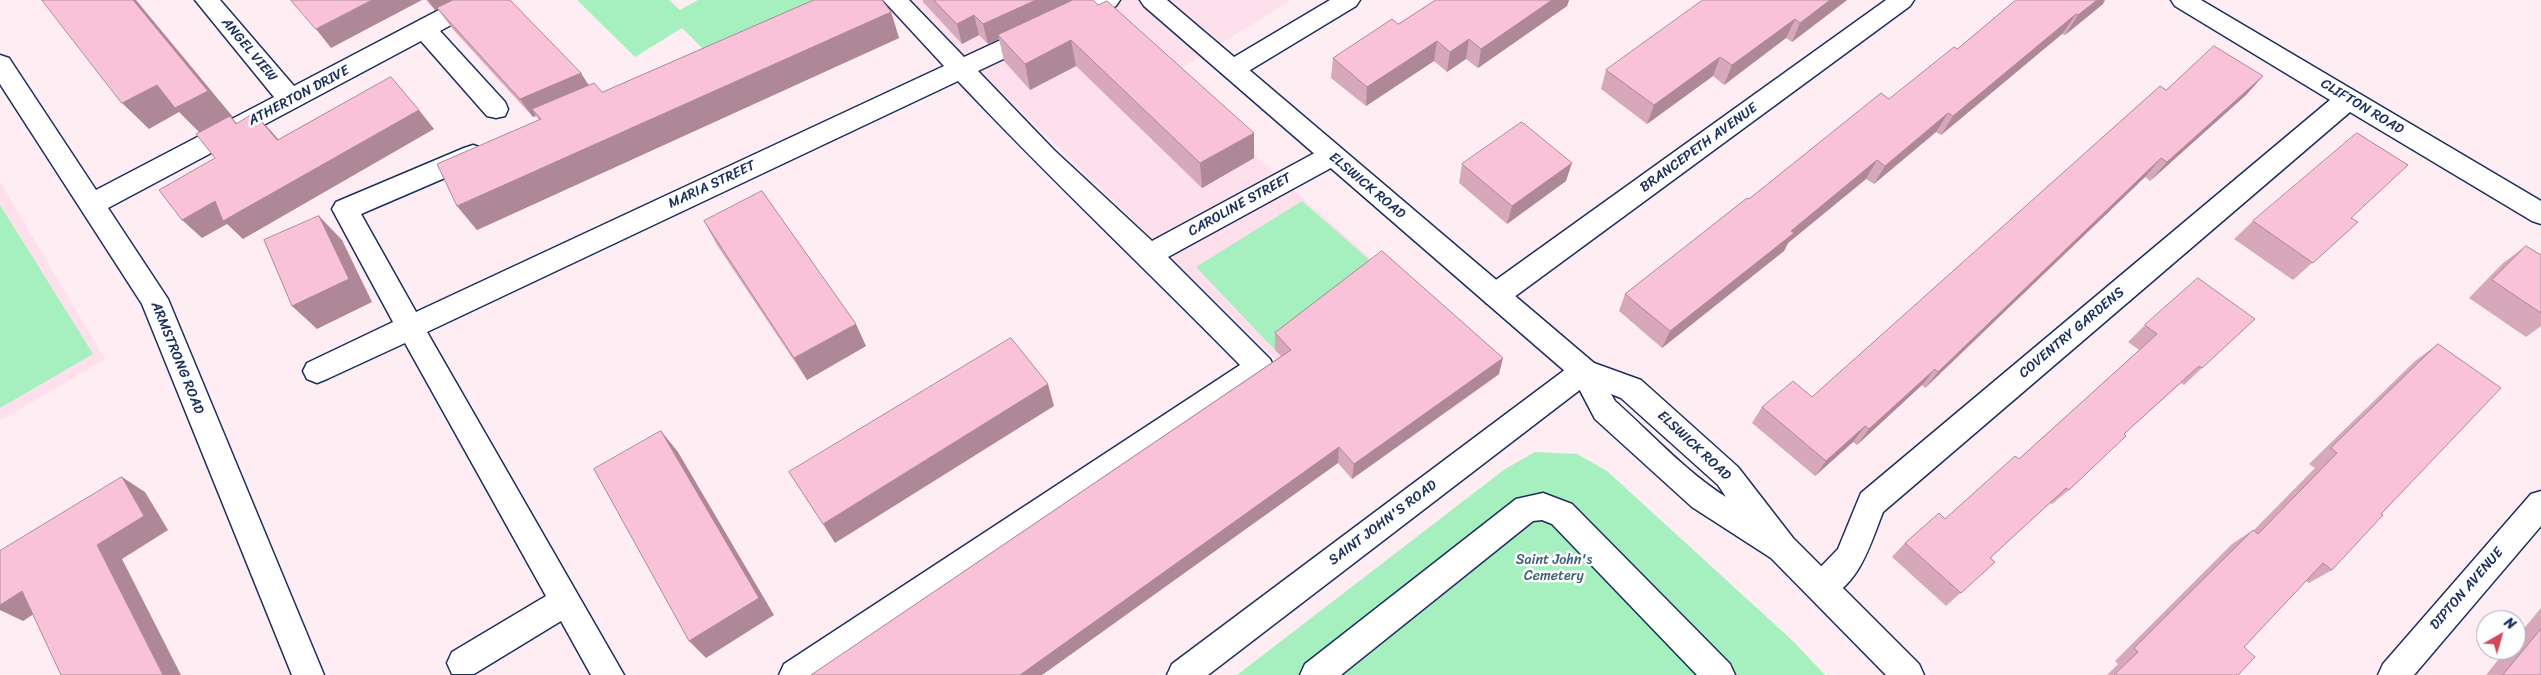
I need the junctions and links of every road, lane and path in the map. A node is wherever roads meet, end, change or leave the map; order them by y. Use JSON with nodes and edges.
{"nodes":[{"id":1,"x":207,"y":0,"type":"edge"},
{"id":2,"x":478,"y":0,"type":"edge"},
{"id":3,"x":894,"y":0,"type":"edge"},
{"id":4,"x":1108,"y":0,"type":"edge"},
{"id":5,"x":1152,"y":0,"type":"edge"},
{"id":6,"x":1348,"y":0,"type":"edge"},
{"id":7,"x":1902,"y":0,"type":"edge"},
{"id":8,"x":2183,"y":0,"type":"edge"},
{"id":9,"x":424,"y":29,"type":"junction"},
{"id":10,"x":0,"y":64,"type":"edge"},
{"id":11,"x":960,"y":68,"type":"junction"},
{"id":12,"x":1233,"y":69,"type":"junction"},
{"id":13,"x":2348,"y":99,"type":"junction"},
{"id":14,"x":291,"y":100,"type":"junction"},
{"id":15,"x":10,"y":101,"type":"edge"},
{"id":16,"x":496,"y":109,"type":"dead end"},
{"id":17,"x":491,"y":147,"type":"edge"},
{"id":18,"x":1331,"y":156,"type":"junction"},
{"id":19,"x":93,"y":204,"type":"junction"},
{"id":20,"x":2541,"y":214,"type":"edge"},
{"id":21,"x":1148,"y":255,"type":"junction"},
{"id":22,"x":1496,"y":295,"type":"junction"},
{"id":23,"x":410,"y":327,"type":"junction"},
{"id":24,"x":317,"y":371,"type":"dead end"},
{"id":25,"x":1584,"y":371,"type":"junction"},
{"id":26,"x":2541,"y":504,"type":"edge"},
{"id":27,"x":1822,"y":587,"type":"junction"},
{"id":28,"x":566,"y":601,"type":"junction"},
{"id":29,"x":463,"y":663,"type":"dead end"},
{"id":30,"x":308,"y":675,"type":"edge"},
{"id":31,"x":608,"y":675,"type":"edge"},
{"id":32,"x":794,"y":675,"type":"edge"},
{"id":33,"x":1182,"y":675,"type":"edge"},
{"id":34,"x":1316,"y":675,"type":"edge"},
{"id":35,"x":1719,"y":675,"type":"edge"},
{"id":36,"x":1908,"y":675,"type":"edge"},
{"id":37,"x":2394,"y":675,"type":"edge"}],
"edges":[{"from":1,"to":14,"type":"street","name":"ANGEL VIEW"},
{"from":2,"to":9,"type":"street","name":"ATHERTON DRIVE"},
{"from":3,"to":11,"type":"street"},
{"from":4,"to":11,"type":"street","name":"MARIA STREET"},
{"from":5,"to":12,"type":"street","name":"ELSWICK ROAD"},
{"from":6,"to":12,"type":"street"},
{"from":7,"to":22,"type":"street","name":"BRANCEPETH AVENUE"},
{"from":8,"to":13,"type":"street","name":"CLIFTON ROAD"},
{"from":9,"to":14,"type":"street","name":"ATHERTON DRIVE"},
{"from":9,"to":16,"type":"street"},
{"from":10,"to":15,"type":"street","name":"ARMSTRONG ROAD"},
{"from":11,"to":21,"type":"street"},
{"from":11,"to":23,"type":"street","name":"MARIA STREET"},
{"from":12,"to":18,"type":"street","name":"ELSWICK ROAD"},
{"from":13,"to":20,"type":"street","name":"CLIFTON ROAD"},
{"from":13,"to":27,"type":"street","name":"COVENTRY GARDENS"},
{"from":14,"to":19,"type":"street","name":"ATHERTON DRIVE"},
{"from":15,"to":19,"type":"street","name":"ARMSTRONG ROAD"},
{"from":17,"to":23,"type":"street"},
{"from":18,"to":21,"type":"street","name":"CAROLINE STREET"},
{"from":18,"to":22,"type":"street","name":"ELSWICK ROAD"},
{"from":19,"to":30,"type":"street","name":"ARMSTRONG ROAD"},
{"from":21,"to":32,"type":"street"},
{"from":22,"to":25,"type":"street","name":"ELSWICK ROAD"},
{"from":23,"to":24,"type":"street","name":"MARIA STREET"},
{"from":23,"to":28,"type":"street"},
{"from":25,"to":27,"type":"street","name":"ELSWICK ROAD"},
{"from":25,"to":33,"type":"street","name":"SAINT JOHN'S ROAD"},
{"from":26,"to":37,"type":"street","name":"DIPTON AVENUE"},
{"from":27,"to":36,"type":"street","name":"ELSWICK ROAD"},
{"from":28,"to":29,"type":"street"},
{"from":28,"to":31,"type":"street"},
{"from":34,"to":35,"type":"street"}]}
